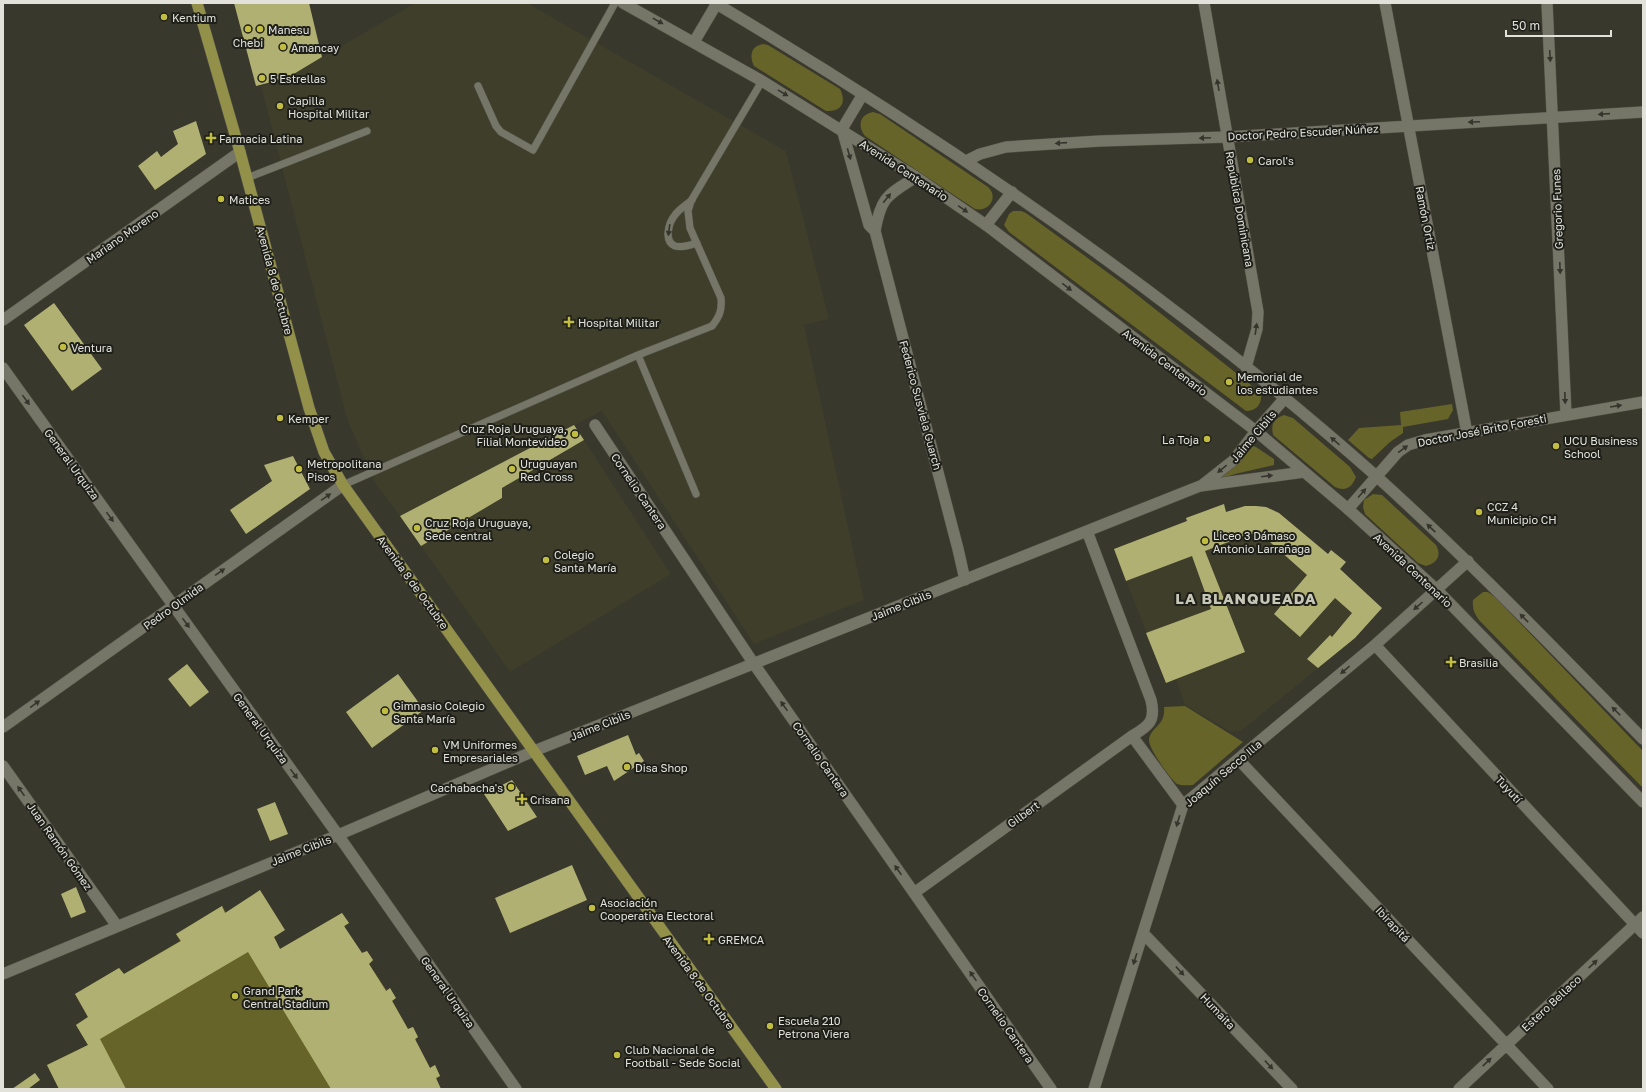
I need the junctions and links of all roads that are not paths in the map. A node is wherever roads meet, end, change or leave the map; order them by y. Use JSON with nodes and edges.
{"nodes":[{"id":1,"x":197,"y":3,"type":"edge"},
{"id":2,"x":615,"y":3,"type":"edge"},
{"id":3,"x":623,"y":3,"type":"edge"},
{"id":4,"x":716,"y":3,"type":"edge"},
{"id":5,"x":1204,"y":3,"type":"edge"},
{"id":6,"x":1385,"y":3,"type":"edge"},
{"id":7,"x":1547,"y":3,"type":"edge"},
{"id":8,"x":694,"y":42,"type":"junction"},
{"id":9,"x":762,"y":81,"type":"junction"},
{"id":10,"x":478,"y":86,"type":"dead end"},
{"id":11,"x":864,"y":94,"type":"junction"},
{"id":12,"x":1643,"y":112,"type":"edge"},
{"id":13,"x":1553,"y":117,"type":"junction"},
{"id":14,"x":1409,"y":126,"type":"junction"},
{"id":15,"x":842,"y":129,"type":"junction"},
{"id":16,"x":368,"y":131,"type":"dead end"},
{"id":17,"x":1226,"y":137,"type":"junction"},
{"id":18,"x":240,"y":152,"type":"junction"},
{"id":19,"x":966,"y":161,"type":"junction"},
{"id":20,"x":916,"y":177,"type":"junction"},
{"id":21,"x":247,"y":178,"type":"junction"},
{"id":22,"x":1012,"y":192,"type":"junction"},
{"id":23,"x":692,"y":200,"type":"junction"},
{"id":24,"x":986,"y":225,"type":"junction"},
{"id":25,"x":875,"y":231,"type":"junction"},
{"id":26,"x":697,"y":243,"type":"junction"},
{"id":27,"x":3,"y":320,"type":"edge"},
{"id":28,"x":638,"y":355,"type":"junction"},
{"id":29,"x":1246,"y":367,"type":"junction"},
{"id":30,"x":3,"y":368,"type":"edge"},
{"id":31,"x":1284,"y":398,"type":"junction"},
{"id":32,"x":1643,"y":402,"type":"edge"},
{"id":33,"x":1566,"y":414,"type":"junction"},
{"id":34,"x":595,"y":425,"type":"dead end"},
{"id":35,"x":1256,"y":431,"type":"junction"},
{"id":36,"x":1468,"y":433,"type":"junction"},
{"id":37,"x":1304,"y":472,"type":"junction"},
{"id":38,"x":1376,"y":476,"type":"junction"},
{"id":39,"x":343,"y":485,"type":"junction"},
{"id":40,"x":1200,"y":486,"type":"junction"},
{"id":41,"x":696,"y":494,"type":"dead end"},
{"id":42,"x":1348,"y":509,"type":"junction"},
{"id":43,"x":1088,"y":531,"type":"junction"},
{"id":44,"x":1468,"y":561,"type":"junction"},
{"id":45,"x":965,"y":580,"type":"junction"},
{"id":46,"x":1437,"y":590,"type":"junction"},
{"id":47,"x":173,"y":605,"type":"junction"},
{"id":48,"x":1375,"y":645,"type":"junction"},
{"id":49,"x":754,"y":664,"type":"junction"},
{"id":50,"x":3,"y":727,"type":"edge"},
{"id":51,"x":1132,"y":736,"type":"junction"},
{"id":52,"x":1643,"y":739,"type":"edge"},
{"id":53,"x":534,"y":751,"type":"junction"},
{"id":54,"x":1238,"y":759,"type":"junction"},
{"id":55,"x":3,"y":766,"type":"edge"},
{"id":56,"x":1643,"y":802,"type":"edge"},
{"id":57,"x":1183,"y":805,"type":"junction"},
{"id":58,"x":338,"y":835,"type":"junction"},
{"id":59,"x":914,"y":892,"type":"junction"},
{"id":60,"x":1640,"y":925,"type":"edge"},
{"id":61,"x":117,"y":926,"type":"junction"},
{"id":62,"x":1144,"y":933,"type":"junction"},
{"id":63,"x":3,"y":974,"type":"edge"},
{"id":64,"x":1506,"y":1044,"type":"junction"},
{"id":65,"x":516,"y":1089,"type":"edge"},
{"id":66,"x":776,"y":1089,"type":"edge"},
{"id":67,"x":1051,"y":1089,"type":"edge"},
{"id":68,"x":1094,"y":1089,"type":"edge"},
{"id":69,"x":1292,"y":1089,"type":"edge"},
{"id":70,"x":1459,"y":1089,"type":"edge"},
{"id":71,"x":1548,"y":1089,"type":"edge"}],
"edges":[{"from":1,"to":18,"type":"main road","name":"Avenida 8 de Octubre"},
{"from":2,"to":10,"type":"lane"},
{"from":3,"to":8,"type":"street","name":"Avenida Centenario","one_way":true},
{"from":4,"to":8,"type":"street"},
{"from":4,"to":11,"type":"street"},
{"from":17,"to":5,"type":"street","name":"República Dominicana","one_way":true},
{"from":6,"to":14,"type":"street","name":"Ramón Ortiz"},
{"from":7,"to":13,"type":"street","name":"Gregorio Funes","one_way":true},
{"from":8,"to":9,"type":"street","name":"Avenida Centenario"},
{"from":9,"to":15,"type":"street","name":"Avenida Centenario","one_way":true},
{"from":9,"to":23,"type":"lane"},
{"from":11,"to":15,"type":"street"},
{"from":11,"to":19,"type":"street"},
{"from":12,"to":13,"type":"street","name":"Doctor Pedro Escuder Núñez","one_way":true},
{"from":13,"to":14,"type":"street","name":"Doctor Pedro Escuder Núñez","one_way":true},
{"from":13,"to":33,"type":"street","name":"Gregorio Funes","one_way":true},
{"from":14,"to":17,"type":"street","name":"Doctor Pedro Escuder Núñez"},
{"from":14,"to":36,"type":"street","name":"Ramón Ortiz"},
{"from":15,"to":20,"type":"street","name":"Avenida Centenario"},
{"from":15,"to":25,"type":"street","name":"Federico Susviela Guarch","one_way":true},
{"from":16,"to":21,"type":"lane"},
{"from":17,"to":19,"type":"street","name":"Doctor Pedro Escuder Núñez","one_way":true},
{"from":29,"to":17,"type":"street","name":"República Dominicana","one_way":true},
{"from":18,"to":21,"type":"main road","name":"Avenida 8 de Octubre"},
{"from":18,"to":27,"type":"street","name":"Mariano Moreno"},
{"from":19,"to":22,"type":"street"},
{"from":20,"to":24,"type":"street","name":"Avenida Centenario","one_way":true},
{"from":25,"to":20,"type":"street","name":"Federico Susviela Guarch","one_way":true},
{"from":21,"to":39,"type":"main road","name":"Avenida 8 de Octubre"},
{"from":22,"to":24,"type":"street"},
{"from":22,"to":29,"type":"street"},
{"from":23,"to":26,"type":"lane"},
{"from":23,"to":26,"type":"lane","one_way":true},
{"from":24,"to":35,"type":"street","name":"Avenida Centenario","one_way":true},
{"from":25,"to":45,"type":"street","name":"Federico Susviela Guarch"},
{"from":26,"to":28,"type":"lane"},
{"from":28,"to":39,"type":"lane"},
{"from":28,"to":41,"type":"lane"},
{"from":29,"to":31,"type":"street"},
{"from":30,"to":47,"type":"street","name":"General Urquiza","one_way":true},
{"from":31,"to":35,"type":"street","name":"Jaime Cibils"},
{"from":38,"to":31,"type":"street","one_way":true},
{"from":33,"to":32,"type":"street","name":"Doctor José Brito Foresti","one_way":true},
{"from":33,"to":36,"type":"street","name":"Doctor José Brito Foresti"},
{"from":34,"to":49,"type":"street","name":"Cornelio Cantera"},
{"from":35,"to":37,"type":"street","name":"Avenida Centenario"},
{"from":35,"to":40,"type":"street","name":"Jaime Cibils","one_way":true},
{"from":38,"to":36,"type":"street","name":"Doctor José Brito Foresti","one_way":true},
{"from":40,"to":37,"type":"street","name":"Jaime Cibils","one_way":true},
{"from":37,"to":42,"type":"street","name":"Avenida Centenario"},
{"from":42,"to":38,"type":"street","name":"Doctor José Brito Foresti","one_way":true},
{"from":44,"to":38,"type":"street","one_way":true},
{"from":47,"to":39,"type":"street","name":"Pedro Olmida","one_way":true},
{"from":39,"to":53,"type":"main road","name":"Avenida 8 de Octubre"},
{"from":40,"to":43,"type":"street","name":"Jaime Cibils"},
{"from":42,"to":46,"type":"street","name":"Avenida Centenario"},
{"from":43,"to":45,"type":"street","name":"Jaime Cibils"},
{"from":43,"to":51,"type":"street"},
{"from":44,"to":46,"type":"street","name":"Joaquín Secco Illa"},
{"from":52,"to":44,"type":"street","one_way":true},
{"from":45,"to":49,"type":"street","name":"Jaime Cibils"},
{"from":46,"to":48,"type":"street","name":"Joaquín Secco Illa","one_way":true},
{"from":46,"to":56,"type":"street","name":"Avenida Centenario"},
{"from":50,"to":47,"type":"street","name":"Pedro Olmida","one_way":true},
{"from":47,"to":58,"type":"street","name":"General Urquiza","one_way":true},
{"from":48,"to":54,"type":"street","name":"Joaquín Secco Illa","one_way":true},
{"from":48,"to":60,"type":"street","name":"Tuyutí"},
{"from":49,"to":53,"type":"street","name":"Jaime Cibils"},
{"from":59,"to":49,"type":"street","name":"Cornelio Cantera","one_way":true},
{"from":51,"to":57,"type":"street"},
{"from":51,"to":59,"type":"street","name":"Gilbert"},
{"from":53,"to":58,"type":"street","name":"Jaime Cibils"},
{"from":53,"to":66,"type":"main road","name":"Avenida 8 de Octubre"},
{"from":54,"to":57,"type":"street","name":"Joaquín Secco Illa"},
{"from":54,"to":64,"type":"street","name":"Ibirapitá"},
{"from":61,"to":55,"type":"street","name":"Juan Ramón Gómez","one_way":true},
{"from":57,"to":62,"type":"street","name":"Joaquín Secco Illa","one_way":true},
{"from":58,"to":61,"type":"street","name":"Jaime Cibils"},
{"from":58,"to":65,"type":"street","name":"General Urquiza"},
{"from":67,"to":59,"type":"street","name":"Cornelio Cantera","one_way":true},
{"from":64,"to":60,"type":"street","name":"Estero Bellaco","one_way":true},
{"from":61,"to":63,"type":"street","name":"Jaime Cibils"},
{"from":62,"to":68,"type":"street","name":"Joaquín Secco Illa","one_way":true},
{"from":62,"to":69,"type":"street","name":"Humaita","one_way":true},
{"from":70,"to":64,"type":"street","name":"Estero Bellaco","one_way":true},
{"from":64,"to":71,"type":"street","name":"Ibirapitá"}]}
